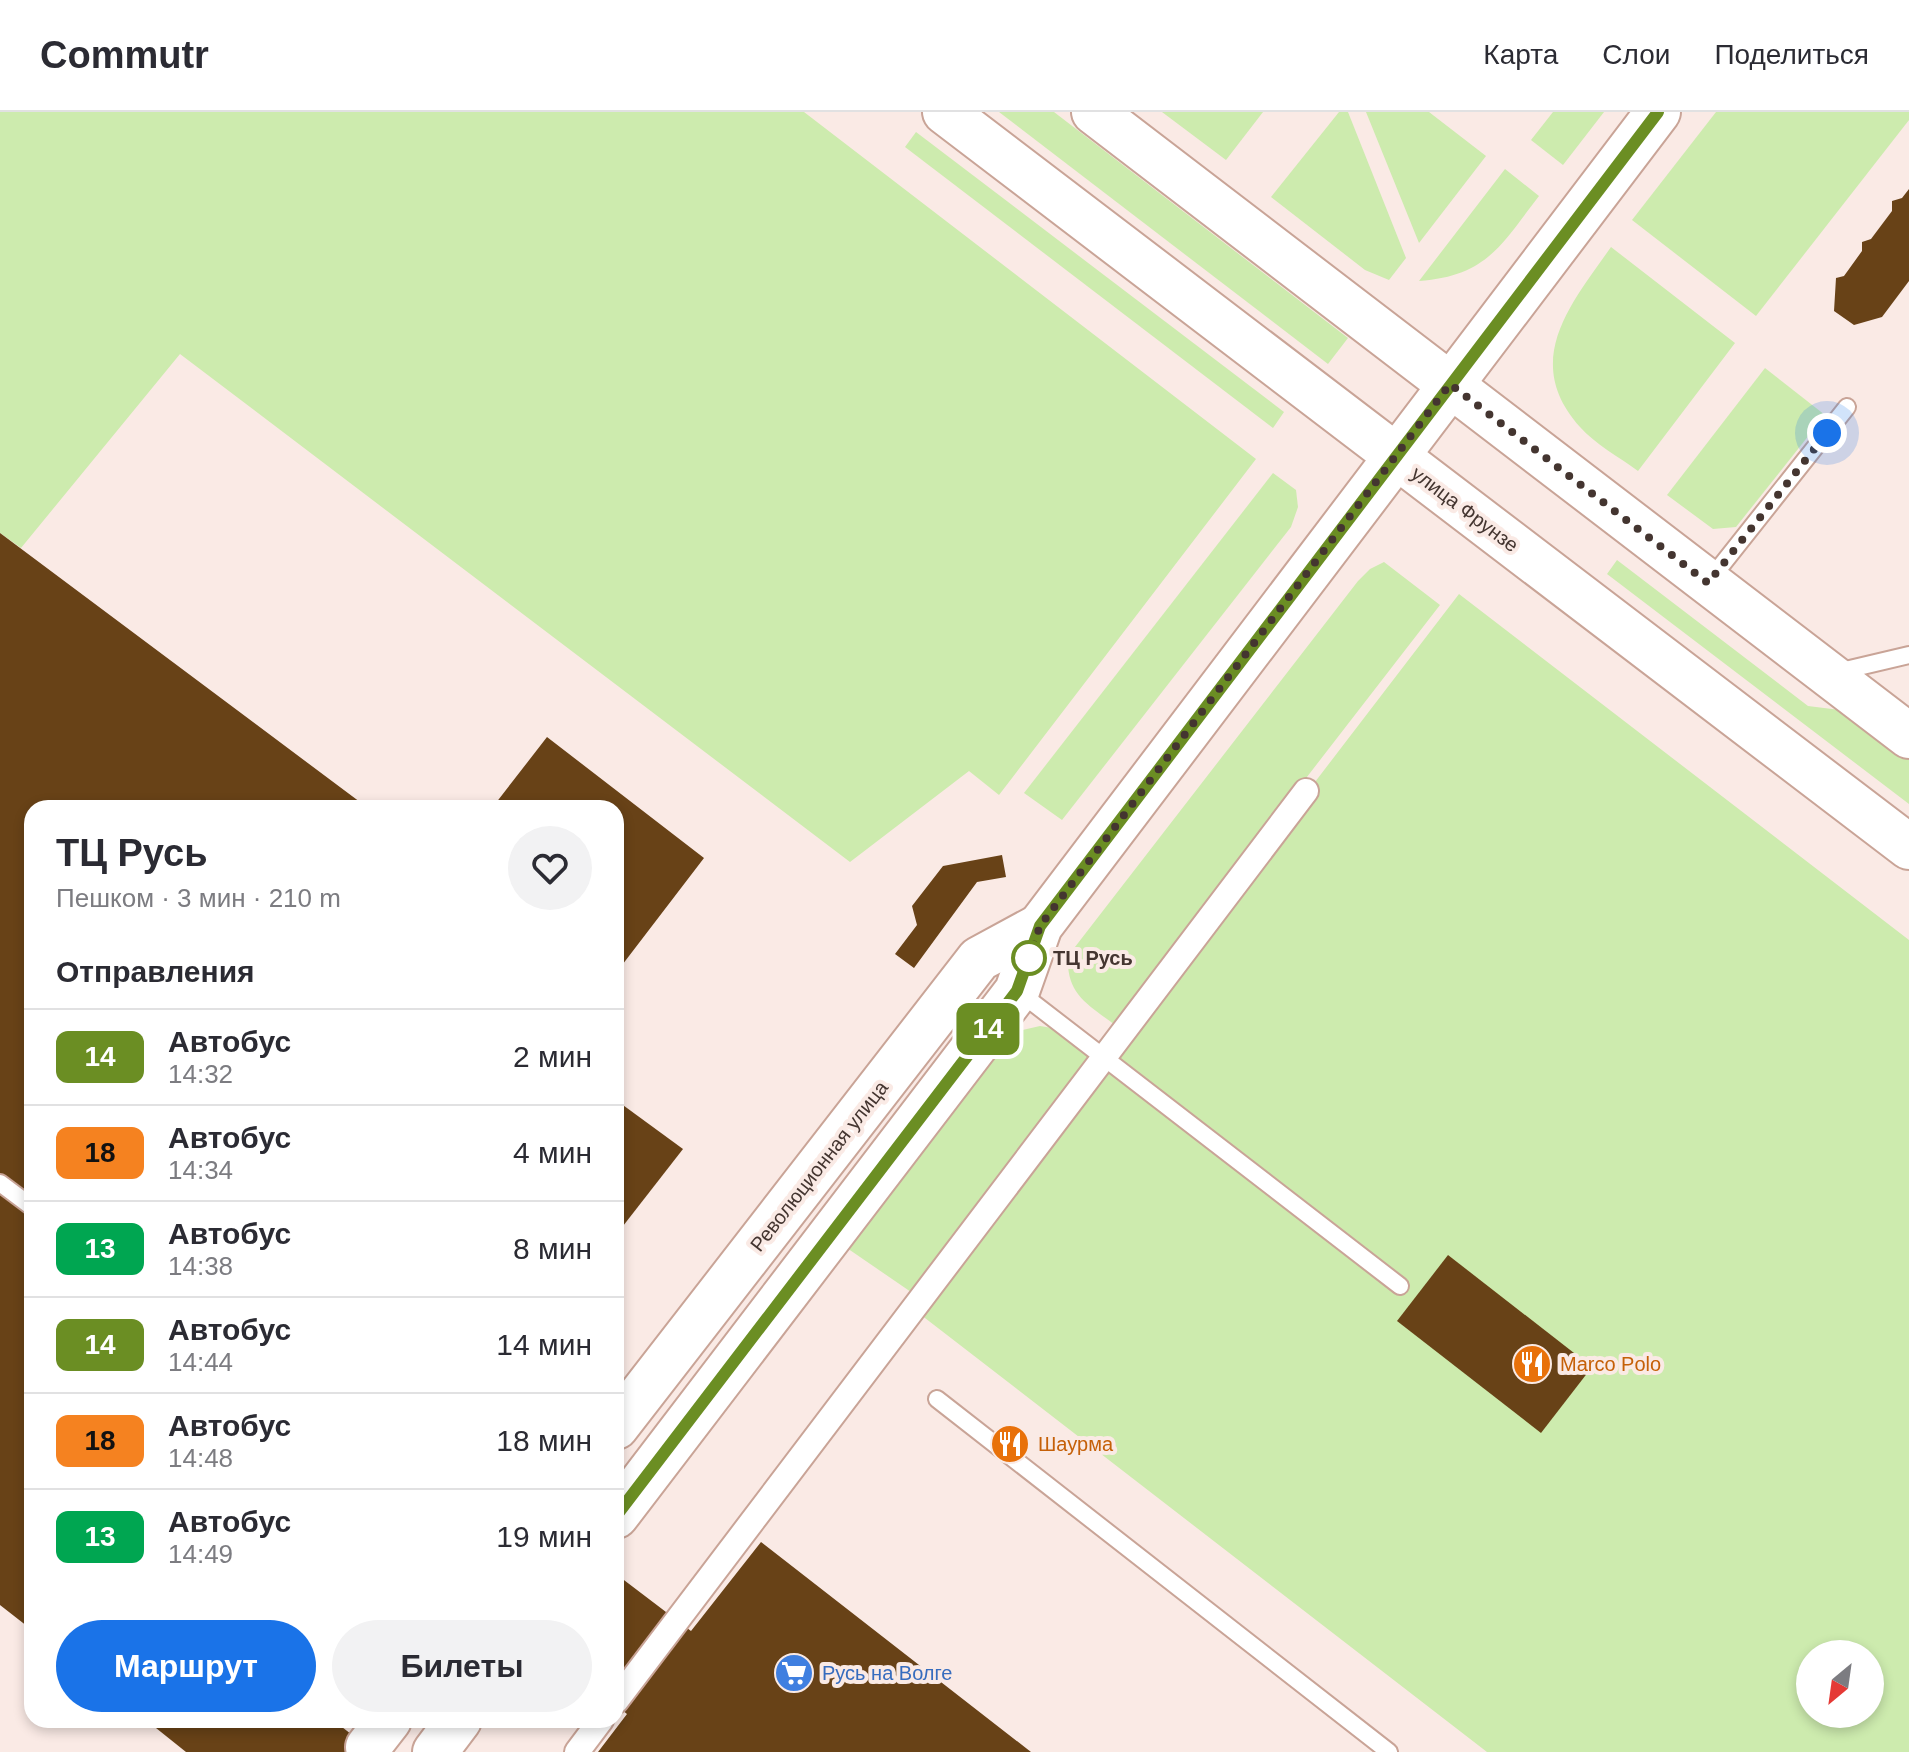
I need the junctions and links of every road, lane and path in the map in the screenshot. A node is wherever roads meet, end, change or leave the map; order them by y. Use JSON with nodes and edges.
{"nodes":[{"id":1,"x":945,"y":112,"type":"edge"},
{"id":2,"x":1094,"y":112,"type":"edge"},
{"id":3,"x":1658,"y":112,"type":"edge"},
{"id":4,"x":1450,"y":384,"type":"junction"},
{"id":5,"x":1847,"y":407,"type":"dead end"},
{"id":6,"x":1395,"y":456,"type":"junction"},
{"id":7,"x":1708,"y":583,"type":"junction"},
{"id":8,"x":1909,"y":655,"type":"edge"},
{"id":9,"x":1828,"y":674,"type":"junction"},
{"id":10,"x":1909,"y":736,"type":"edge"},
{"id":11,"x":1306,"y":791,"type":"dead end"},
{"id":12,"x":1909,"y":847,"type":"edge"},
{"id":13,"x":1040,"y":926,"type":"junction"},
{"id":14,"x":1017,"y":991,"type":"junction"},
{"id":15,"x":1104,"y":1056,"type":"junction"},
{"id":16,"x":0,"y":1183,"type":"edge"},
{"id":17,"x":24,"y":1201,"type":"edge"},
{"id":18,"x":1400,"y":1286,"type":"dead end"},
{"id":19,"x":937,"y":1399,"type":"dead end"},
{"id":20,"x":624,"y":1417,"type":"edge"},
{"id":21,"x":624,"y":1506,"type":"edge"},
{"id":22,"x":624,"y":1690,"type":"edge"},
{"id":23,"x":453,"y":1728,"type":"edge"},
{"id":24,"x":595,"y":1728,"type":"edge"},
{"id":25,"x":435,"y":1752,"type":"edge"},
{"id":26,"x":577,"y":1752,"type":"edge"},
{"id":27,"x":1389,"y":1752,"type":"edge"}],
"edges":[{"from":1,"to":6,"type":"main road","name":"улица Фрунзе"},
{"from":2,"to":4,"type":"main road"},
{"from":3,"to":4,"type":"main road","name":"Революционная улица"},
{"from":4,"to":6,"type":"main road","name":"Революционная улица"},
{"from":4,"to":7,"type":"main road"},
{"from":5,"to":7,"type":"lane"},
{"from":6,"to":12,"type":"main road","name":"улица Фрунзе"},
{"from":6,"to":13,"type":"main road","name":"Революционная улица"},
{"from":7,"to":9,"type":"main road"},
{"from":8,"to":9,"type":"lane"},
{"from":9,"to":10,"type":"main road"},
{"from":11,"to":15,"type":"street"},
{"from":13,"to":14,"type":"main road","name":"Революционная улица"},
{"from":13,"to":20,"type":"main road","name":"Революционная улица"},
{"from":14,"to":15,"type":"lane"},
{"from":14,"to":21,"type":"main road","name":"Революционная улица"},
{"from":15,"to":18,"type":"lane"},
{"from":15,"to":22,"type":"street"},
{"from":16,"to":17,"type":"lane"},
{"from":19,"to":27,"type":"lane"},
{"from":23,"to":25,"type":"main road"},
{"from":24,"to":26,"type":"street"}]}
